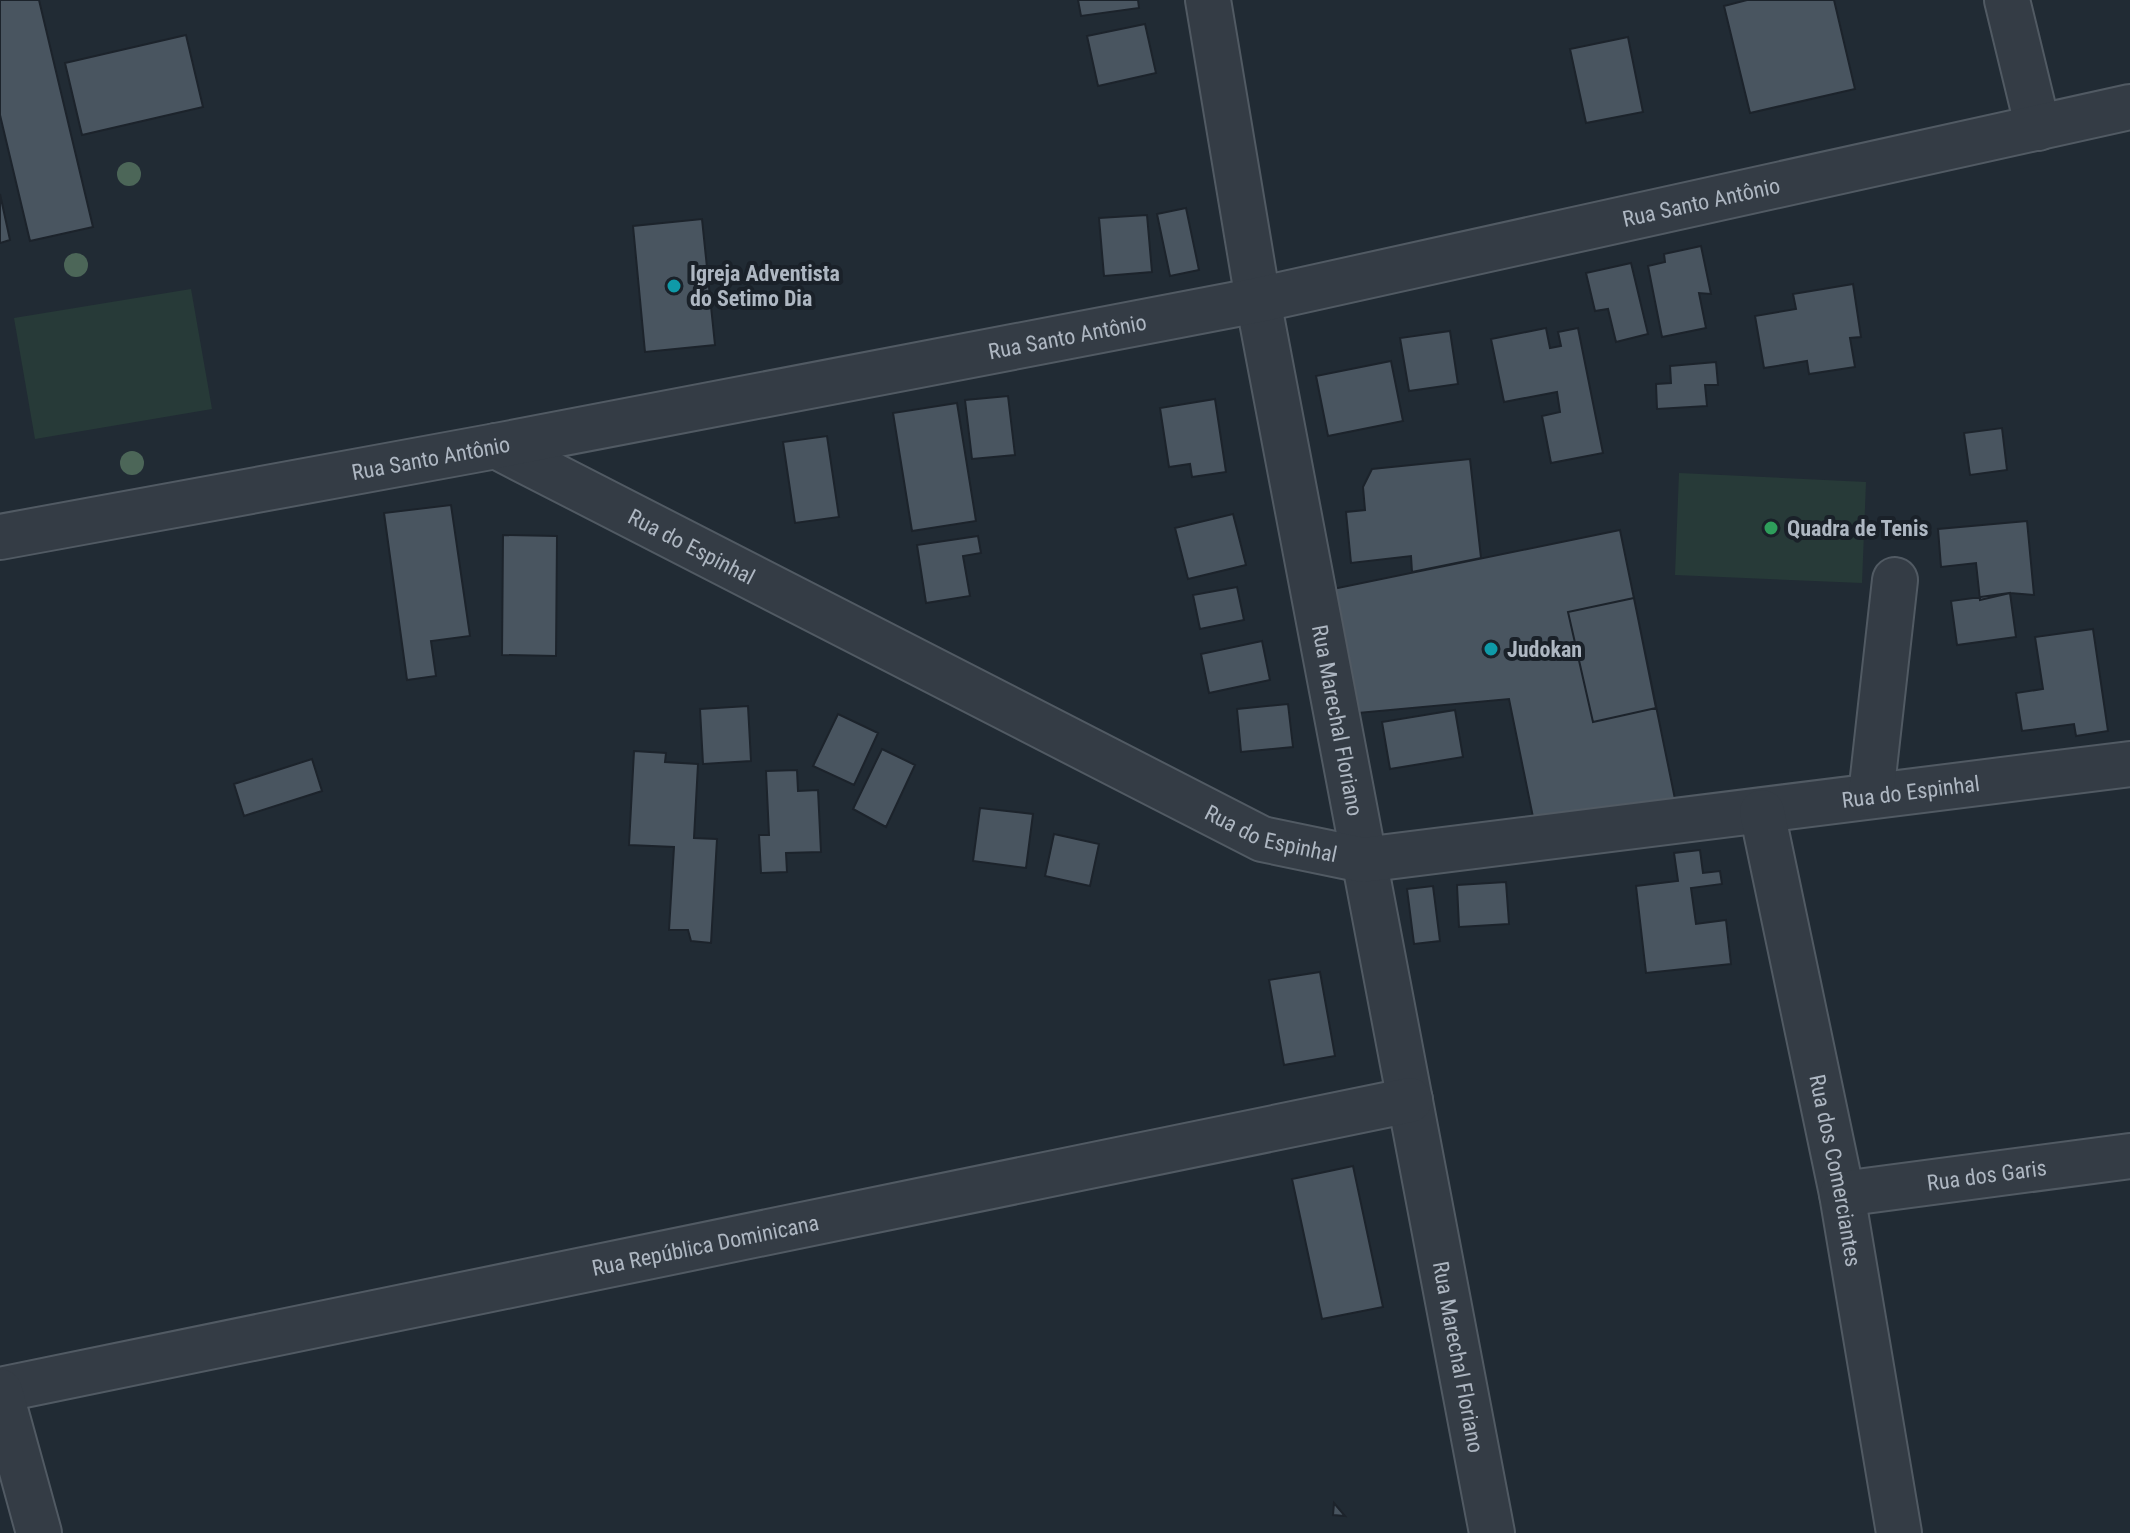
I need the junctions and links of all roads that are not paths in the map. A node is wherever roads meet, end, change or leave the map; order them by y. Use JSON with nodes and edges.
{"nodes":[{"id":1,"x":1208,"y":0,"type":"edge"},
{"id":2,"x":2007,"y":0,"type":"edge"},
{"id":3,"x":2130,"y":107,"type":"edge"},
{"id":4,"x":2038,"y":128,"type":"junction"},
{"id":5,"x":1258,"y":300,"type":"junction"},
{"id":6,"x":496,"y":446,"type":"junction"},
{"id":7,"x":0,"y":537,"type":"edge"},
{"id":8,"x":1895,"y":580,"type":"dead end"},
{"id":9,"x":2130,"y":764,"type":"edge"},
{"id":10,"x":1871,"y":795,"type":"junction"},
{"id":11,"x":1762,"y":812,"type":"junction"},
{"id":12,"x":1363,"y":860,"type":"junction"},
{"id":13,"x":1410,"y":1100,"type":"junction"},
{"id":14,"x":2130,"y":1156,"type":"edge"},
{"id":15,"x":1842,"y":1194,"type":"junction"},
{"id":16,"x":0,"y":1391,"type":"edge"},
{"id":17,"x":39,"y":1533,"type":"edge"},
{"id":18,"x":1492,"y":1533,"type":"edge"},
{"id":19,"x":1899,"y":1533,"type":"edge"}],
"edges":[{"from":1,"to":5,"type":"street","name":"Rua Marechal Floriano"},
{"from":2,"to":4,"type":"street"},
{"from":3,"to":4,"type":"street","name":"Rua Santo Antônio"},
{"from":4,"to":5,"type":"street","name":"Rua Santo Antônio"},
{"from":5,"to":6,"type":"street","name":"Rua Santo Antônio"},
{"from":5,"to":12,"type":"street","name":"Rua Marechal Floriano"},
{"from":6,"to":7,"type":"street","name":"Rua Santo Antônio"},
{"from":6,"to":12,"type":"street","name":"Rua do Espinhal"},
{"from":8,"to":10,"type":"street"},
{"from":9,"to":10,"type":"street","name":"Rua do Espinhal"},
{"from":10,"to":11,"type":"street","name":"Rua do Espinhal"},
{"from":11,"to":12,"type":"street","name":"Rua do Espinhal"},
{"from":11,"to":15,"type":"street","name":"Rua dos Comerciantes"},
{"from":12,"to":13,"type":"street","name":"Rua Marechal Floriano"},
{"from":13,"to":16,"type":"street","name":"Rua República Dominicana"},
{"from":13,"to":18,"type":"street","name":"Rua Marechal Floriano"},
{"from":14,"to":15,"type":"street","name":"Rua dos Garis"},
{"from":15,"to":19,"type":"street","name":"Rua dos Comerciantes"},
{"from":16,"to":17,"type":"street"}]}
